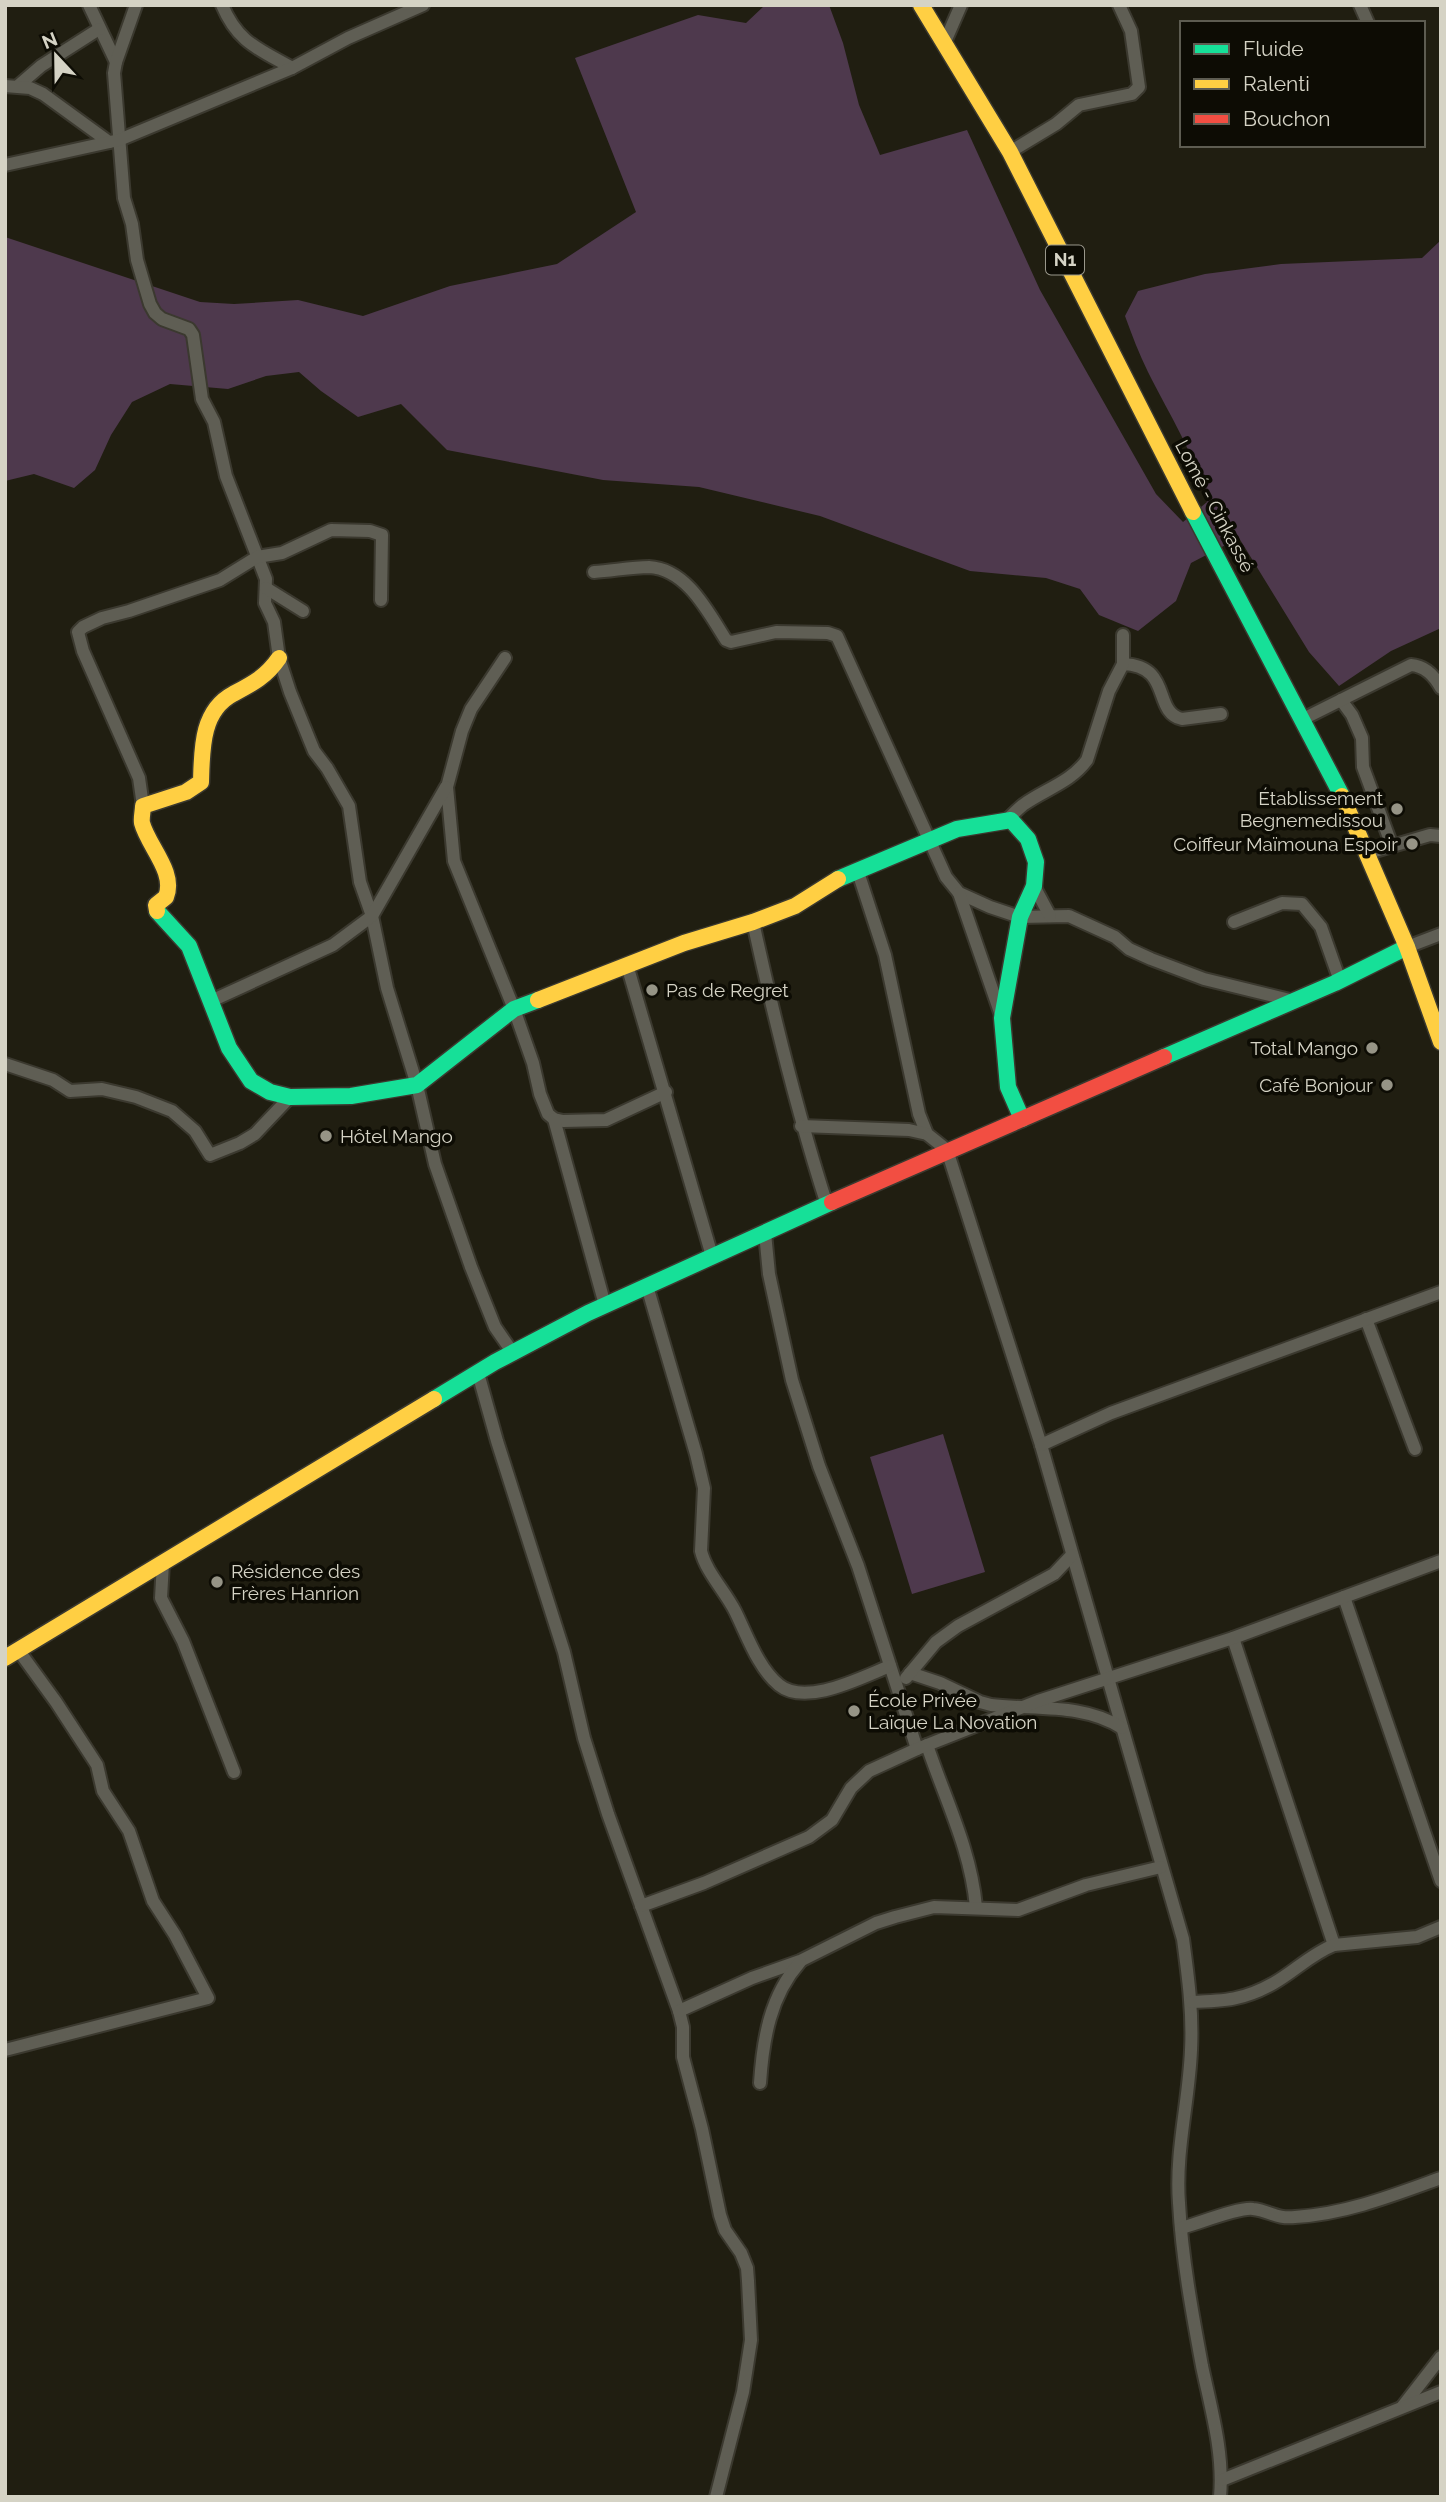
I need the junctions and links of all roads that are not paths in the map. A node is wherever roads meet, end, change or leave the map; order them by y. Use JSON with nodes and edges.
{"nodes":[{"id":1,"x":89,"y":5,"type":"edge"},
{"id":2,"x":136,"y":5,"type":"edge"},
{"id":3,"x":222,"y":5,"type":"edge"},
{"id":4,"x":423,"y":5,"type":"edge"},
{"id":5,"x":921,"y":5,"type":"edge"},
{"id":6,"x":961,"y":5,"type":"edge"},
{"id":7,"x":1119,"y":5,"type":"edge"},
{"id":8,"x":1360,"y":5,"type":"edge"},
{"id":9,"x":1367,"y":21,"type":"edge"},
{"id":10,"x":99,"y":29,"type":"junction"},
{"id":11,"x":943,"y":44,"type":"junction"},
{"id":12,"x":116,"y":62,"type":"junction"},
{"id":13,"x":292,"y":68,"type":"junction"},
{"id":14,"x":19,"y":85,"type":"junction"},
{"id":15,"x":5,"y":86,"type":"edge"},
{"id":16,"x":114,"y":141,"type":"junction"},
{"id":17,"x":1010,"y":152,"type":"junction"},
{"id":18,"x":5,"y":165,"type":"edge"},
{"id":19,"x":257,"y":557,"type":"junction"},
{"id":20,"x":594,"y":572,"type":"dead end"},
{"id":21,"x":266,"y":588,"type":"junction"},
{"id":22,"x":382,"y":600,"type":"dead end"},
{"id":23,"x":303,"y":611,"type":"dead end"},
{"id":24,"x":1123,"y":635,"type":"dead end"},
{"id":25,"x":279,"y":658,"type":"junction"},
{"id":26,"x":505,"y":658,"type":"dead end"},
{"id":27,"x":1123,"y":664,"type":"junction"},
{"id":28,"x":1441,"y":688,"type":"edge"},
{"id":29,"x":1341,"y":700,"type":"junction"},
{"id":30,"x":1221,"y":714,"type":"dead end"},
{"id":31,"x":1303,"y":719,"type":"junction"},
{"id":32,"x":447,"y":787,"type":"junction"},
{"id":33,"x":142,"y":806,"type":"junction"},
{"id":34,"x":1007,"y":820,"type":"junction"},
{"id":35,"x":1437,"y":833,"type":"edge"},
{"id":36,"x":929,"y":840,"type":"junction"},
{"id":37,"x":1392,"y":846,"type":"junction"},
{"id":38,"x":1368,"y":853,"type":"junction"},
{"id":39,"x":858,"y":872,"type":"junction"},
{"id":40,"x":1034,"y":886,"type":"junction"},
{"id":41,"x":959,"y":893,"type":"junction"},
{"id":42,"x":372,"y":916,"type":"junction"},
{"id":43,"x":1050,"y":916,"type":"junction"},
{"id":44,"x":1020,"y":917,"type":"junction"},
{"id":45,"x":752,"y":922,"type":"junction"},
{"id":46,"x":1234,"y":922,"type":"dead end"},
{"id":47,"x":1441,"y":934,"type":"edge"},
{"id":48,"x":1407,"y":947,"type":"junction"},
{"id":49,"x":627,"y":965,"type":"junction"},
{"id":50,"x":1340,"y":981,"type":"junction"},
{"id":51,"x":211,"y":1001,"type":"junction"},
{"id":52,"x":1294,"y":1001,"type":"junction"},
{"id":53,"x":514,"y":1009,"type":"junction"},
{"id":54,"x":1002,"y":1018,"type":"junction"},
{"id":55,"x":1441,"y":1042,"type":"edge"},
{"id":56,"x":5,"y":1064,"type":"edge"},
{"id":57,"x":417,"y":1085,"type":"junction"},
{"id":58,"x":666,"y":1093,"type":"junction"},
{"id":59,"x":290,"y":1097,"type":"junction"},
{"id":60,"x":554,"y":1119,"type":"junction"},
{"id":61,"x":1022,"y":1119,"type":"junction"},
{"id":62,"x":801,"y":1126,"type":"junction"},
{"id":63,"x":927,"y":1134,"type":"junction"},
{"id":64,"x":947,"y":1150,"type":"junction"},
{"id":65,"x":827,"y":1205,"type":"junction"},
{"id":66,"x":765,"y":1233,"type":"junction"},
{"id":67,"x":712,"y":1256,"type":"junction"},
{"id":68,"x":647,"y":1286,"type":"junction"},
{"id":69,"x":1441,"y":1292,"type":"edge"},
{"id":70,"x":605,"y":1305,"type":"junction"},
{"id":71,"x":1366,"y":1319,"type":"junction"},
{"id":72,"x":513,"y":1353,"type":"junction"},
{"id":73,"x":478,"y":1373,"type":"junction"},
{"id":74,"x":1041,"y":1445,"type":"junction"},
{"id":75,"x":1415,"y":1449,"type":"dead end"},
{"id":76,"x":1072,"y":1556,"type":"junction"},
{"id":77,"x":1441,"y":1561,"type":"edge"},
{"id":78,"x":163,"y":1563,"type":"junction"},
{"id":79,"x":1345,"y":1598,"type":"junction"},
{"id":80,"x":1233,"y":1638,"type":"junction"},
{"id":81,"x":12,"y":1655,"type":"edge"},
{"id":82,"x":890,"y":1665,"type":"junction"},
{"id":83,"x":910,"y":1673,"type":"junction"},
{"id":84,"x":1108,"y":1680,"type":"junction"},
{"id":85,"x":898,"y":1688,"type":"junction"},
{"id":86,"x":1018,"y":1709,"type":"junction"},
{"id":87,"x":1122,"y":1728,"type":"junction"},
{"id":88,"x":922,"y":1747,"type":"junction"},
{"id":89,"x":234,"y":1772,"type":"dead end"},
{"id":90,"x":1161,"y":1867,"type":"junction"},
{"id":91,"x":1441,"y":1881,"type":"edge"},
{"id":92,"x":641,"y":1906,"type":"junction"},
{"id":93,"x":976,"y":1907,"type":"junction"},
{"id":94,"x":1441,"y":1927,"type":"edge"},
{"id":95,"x":1334,"y":1945,"type":"junction"},
{"id":96,"x":800,"y":1961,"type":"junction"},
{"id":97,"x":1191,"y":2002,"type":"junction"},
{"id":98,"x":679,"y":2011,"type":"junction"},
{"id":99,"x":5,"y":2050,"type":"edge"},
{"id":100,"x":760,"y":2083,"type":"dead end"},
{"id":101,"x":1441,"y":2178,"type":"edge"},
{"id":102,"x":1181,"y":2228,"type":"junction"},
{"id":103,"x":1441,"y":2357,"type":"edge"},
{"id":104,"x":1441,"y":2392,"type":"edge"},
{"id":105,"x":1402,"y":2406,"type":"junction"},
{"id":106,"x":1222,"y":2480,"type":"junction"},
{"id":107,"x":716,"y":2497,"type":"edge"},
{"id":108,"x":1220,"y":2497,"type":"edge"}],
"edges":[{"from":1,"to":10,"type":"street"},
{"from":2,"to":12,"type":"street"},
{"from":3,"to":13,"type":"street"},
{"from":4,"to":13,"type":"street"},
{"from":5,"to":11,"type":"main road","name":"Lomé - Cinkassé","number":"N1"},
{"from":6,"to":11,"type":"street"},
{"from":7,"to":17,"type":"street"},
{"from":8,"to":9,"type":"street"},
{"from":10,"to":12,"type":"street"},
{"from":10,"to":14,"type":"street"},
{"from":11,"to":17,"type":"main road","name":"Lomé - Cinkassé","number":"N1"},
{"from":12,"to":16,"type":"street"},
{"from":13,"to":16,"type":"street"},
{"from":14,"to":15,"type":"street"},
{"from":14,"to":16,"type":"street"},
{"from":16,"to":18,"type":"street"},
{"from":16,"to":19,"type":"street"},
{"from":17,"to":31,"type":"main road","name":"Lomé - Cinkassé","number":"N1"},
{"from":19,"to":21,"type":"street"},
{"from":19,"to":22,"type":"street"},
{"from":19,"to":33,"type":"street"},
{"from":20,"to":36,"type":"street"},
{"from":21,"to":23,"type":"street"},
{"from":21,"to":25,"type":"street"},
{"from":24,"to":27,"type":"street"},
{"from":25,"to":33,"type":"main road"},
{"from":25,"to":42,"type":"street"},
{"from":26,"to":32,"type":"street"},
{"from":27,"to":30,"type":"street"},
{"from":27,"to":34,"type":"street"},
{"from":28,"to":29,"type":"street"},
{"from":29,"to":31,"type":"street"},
{"from":29,"to":37,"type":"street"},
{"from":31,"to":38,"type":"main road","name":"Lomé - Cinkassé","number":"N1"},
{"from":32,"to":42,"type":"street"},
{"from":32,"to":53,"type":"street"},
{"from":33,"to":51,"type":"main road"},
{"from":34,"to":36,"type":"main road"},
{"from":34,"to":40,"type":"main road"},
{"from":35,"to":37,"type":"street"},
{"from":36,"to":39,"type":"main road"},
{"from":36,"to":41,"type":"street"},
{"from":37,"to":38,"type":"street"},
{"from":38,"to":48,"type":"main road","name":"Lomé - Cinkassé","number":"N1"},
{"from":39,"to":45,"type":"main road"},
{"from":39,"to":63,"type":"street"},
{"from":40,"to":43,"type":"street"},
{"from":40,"to":44,"type":"main road"},
{"from":41,"to":44,"type":"street"},
{"from":41,"to":54,"type":"street"},
{"from":42,"to":51,"type":"street"},
{"from":42,"to":57,"type":"street"},
{"from":43,"to":44,"type":"street"},
{"from":43,"to":52,"type":"street"},
{"from":44,"to":54,"type":"main road"},
{"from":45,"to":49,"type":"main road"},
{"from":45,"to":62,"type":"street"},
{"from":46,"to":50,"type":"street"},
{"from":47,"to":48,"type":"street"},
{"from":48,"to":50,"type":"main road"},
{"from":48,"to":55,"type":"main road","name":"Lomé - Cinkassé","number":"N1"},
{"from":49,"to":53,"type":"main road"},
{"from":49,"to":58,"type":"street"},
{"from":50,"to":52,"type":"main road"},
{"from":51,"to":59,"type":"main road"},
{"from":52,"to":61,"type":"main road"},
{"from":53,"to":57,"type":"main road"},
{"from":53,"to":60,"type":"street"},
{"from":54,"to":61,"type":"main road"},
{"from":56,"to":59,"type":"street"},
{"from":57,"to":59,"type":"main road"},
{"from":57,"to":72,"type":"street"},
{"from":58,"to":60,"type":"street"},
{"from":58,"to":67,"type":"street"},
{"from":60,"to":70,"type":"street"},
{"from":61,"to":64,"type":"main road"},
{"from":62,"to":63,"type":"street"},
{"from":62,"to":65,"type":"street"},
{"from":63,"to":64,"type":"street"},
{"from":64,"to":65,"type":"main road"},
{"from":64,"to":74,"type":"street"},
{"from":65,"to":66,"type":"main road"},
{"from":66,"to":67,"type":"main road"},
{"from":66,"to":82,"type":"street"},
{"from":67,"to":68,"type":"main road"},
{"from":68,"to":70,"type":"main road"},
{"from":68,"to":82,"type":"street"},
{"from":69,"to":71,"type":"street"},
{"from":70,"to":72,"type":"main road"},
{"from":71,"to":74,"type":"street"},
{"from":71,"to":75,"type":"street"},
{"from":72,"to":73,"type":"main road"},
{"from":73,"to":78,"type":"main road"},
{"from":73,"to":92,"type":"street"},
{"from":74,"to":76,"type":"street"},
{"from":76,"to":83,"type":"street"},
{"from":76,"to":84,"type":"street"},
{"from":77,"to":79,"type":"street"},
{"from":78,"to":81,"type":"main road"},
{"from":78,"to":89,"type":"street"},
{"from":79,"to":80,"type":"street"},
{"from":79,"to":91,"type":"street"},
{"from":80,"to":84,"type":"street"},
{"from":80,"to":95,"type":"street"},
{"from":81,"to":99,"type":"street"},
{"from":82,"to":85,"type":"street"},
{"from":83,"to":85,"type":"street"},
{"from":83,"to":86,"type":"street"},
{"from":84,"to":86,"type":"street"},
{"from":84,"to":87,"type":"street"},
{"from":85,"to":88,"type":"street"},
{"from":86,"to":87,"type":"street"},
{"from":86,"to":88,"type":"street"},
{"from":87,"to":90,"type":"street"},
{"from":88,"to":92,"type":"street"},
{"from":88,"to":93,"type":"street"},
{"from":90,"to":93,"type":"street"},
{"from":90,"to":97,"type":"street"},
{"from":92,"to":98,"type":"street"},
{"from":93,"to":96,"type":"street"},
{"from":94,"to":95,"type":"street"},
{"from":95,"to":97,"type":"street"},
{"from":96,"to":98,"type":"street"},
{"from":96,"to":100,"type":"street"},
{"from":97,"to":102,"type":"street"},
{"from":98,"to":107,"type":"street"},
{"from":101,"to":102,"type":"street"},
{"from":102,"to":106,"type":"street"},
{"from":103,"to":105,"type":"street"},
{"from":104,"to":105,"type":"street"},
{"from":105,"to":106,"type":"street"},
{"from":106,"to":108,"type":"street"}]}
